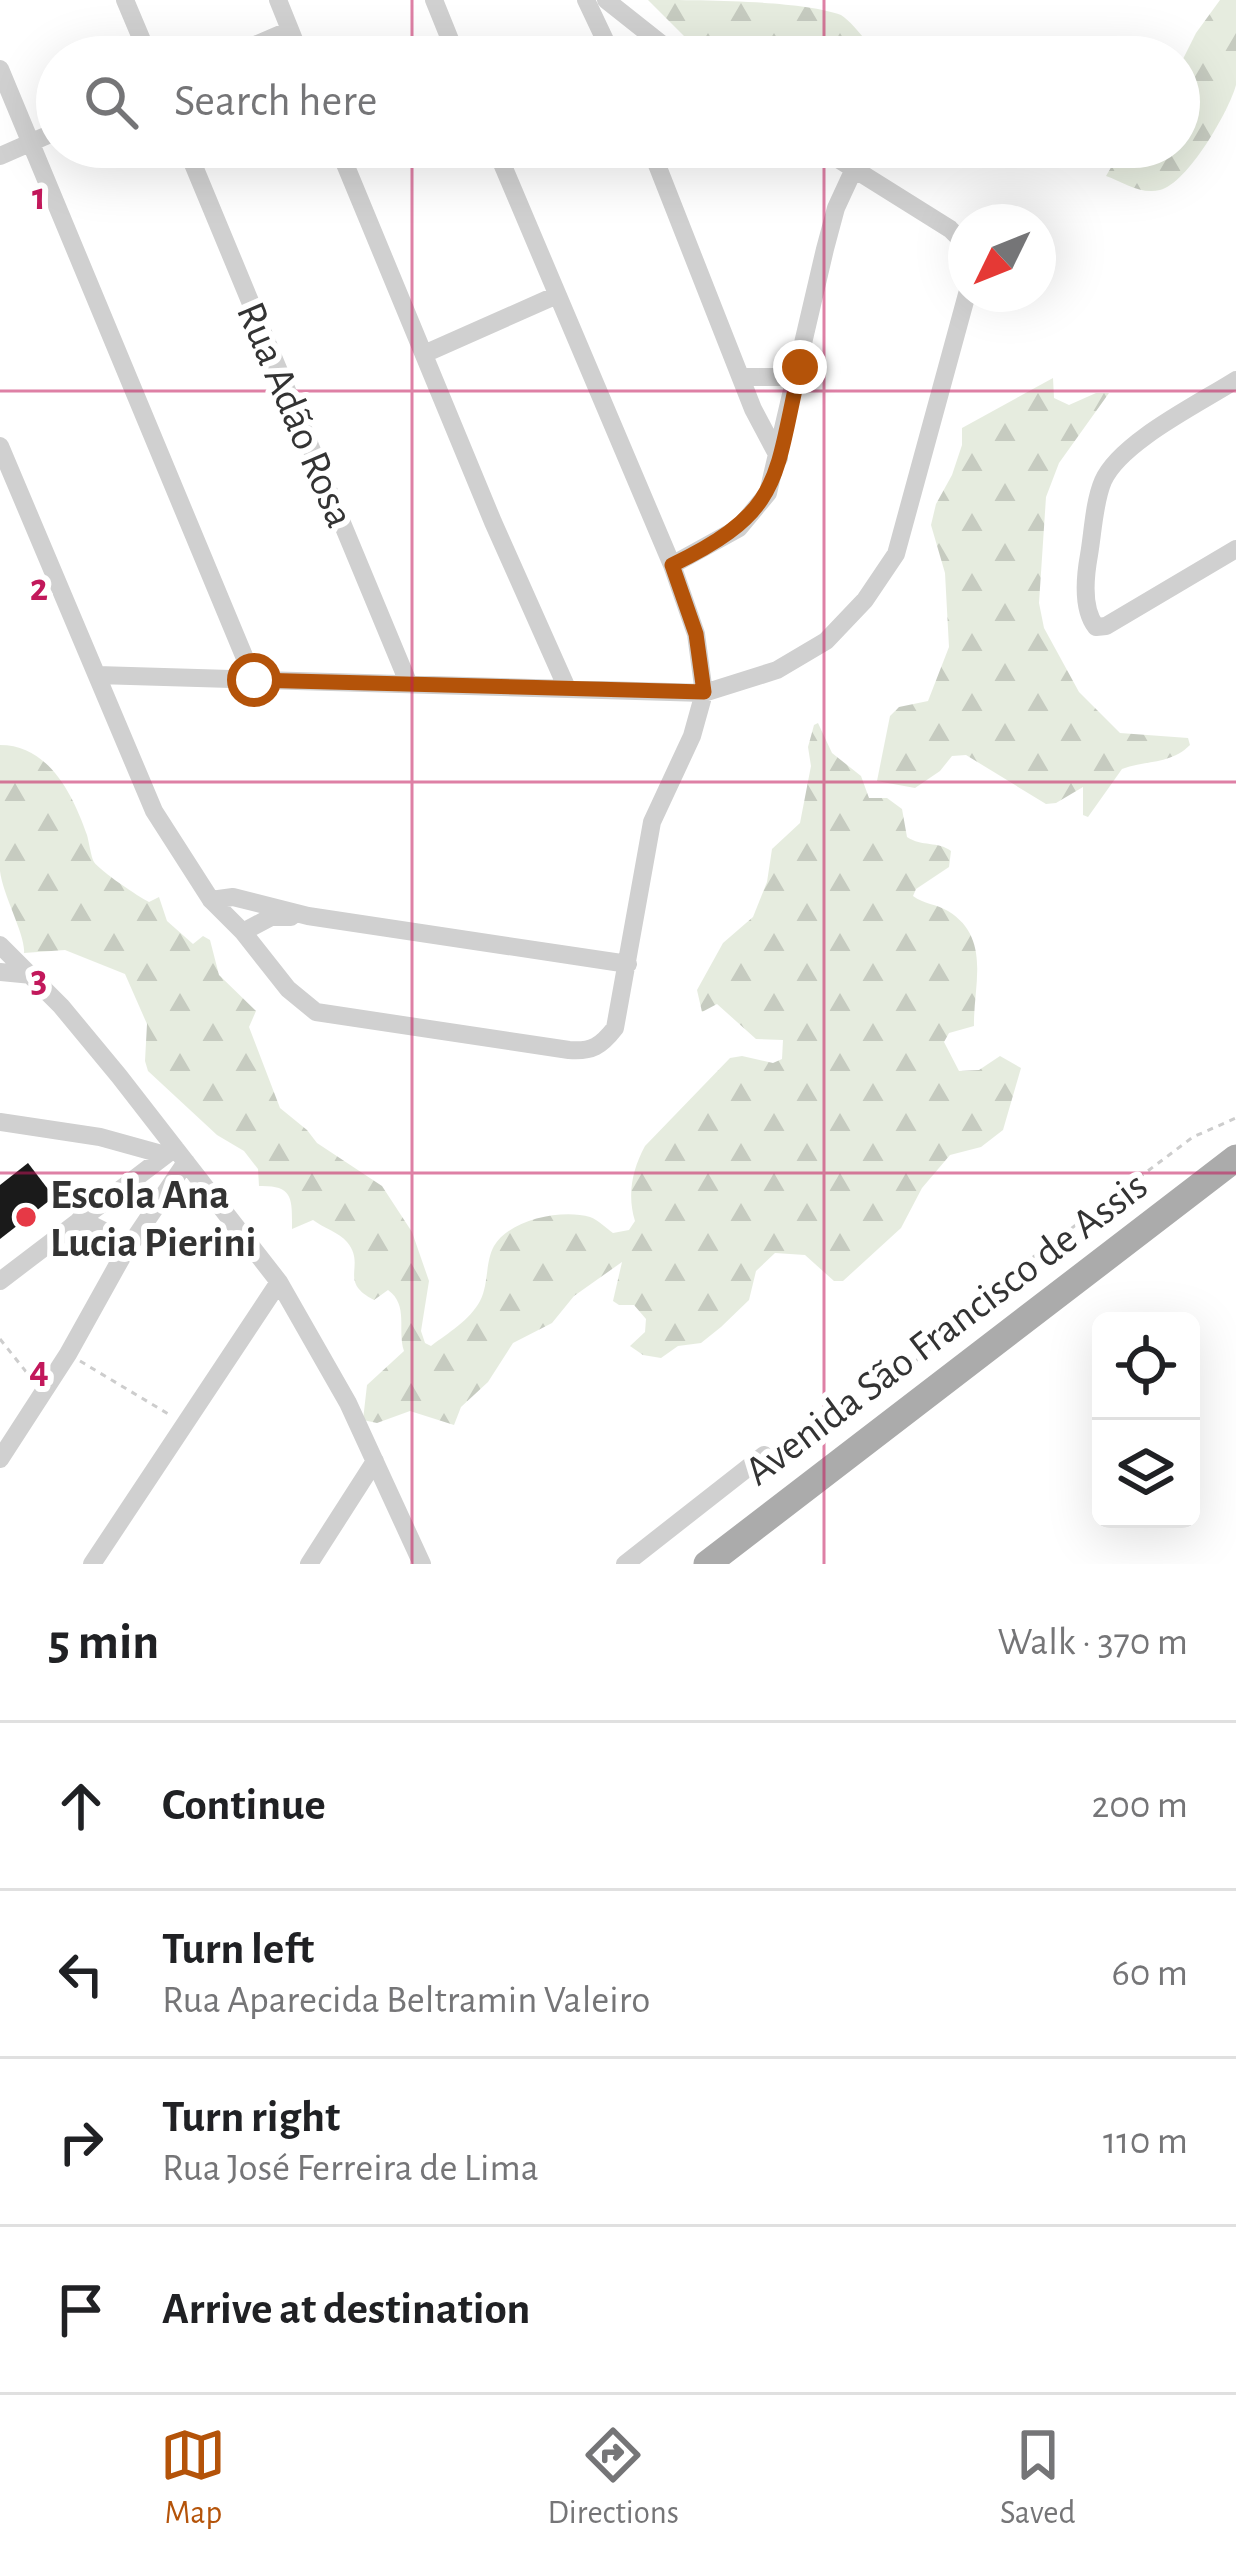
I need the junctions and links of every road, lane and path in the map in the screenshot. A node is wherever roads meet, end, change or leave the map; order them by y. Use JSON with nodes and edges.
{"nodes":[{"id":1,"x":124,"y":0,"type":"edge"},
{"id":2,"x":278,"y":0,"type":"edge"},
{"id":3,"x":434,"y":0,"type":"edge"},
{"id":4,"x":586,"y":0,"type":"edge"},
{"id":5,"x":606,"y":0,"type":"edge"},
{"id":6,"x":290,"y":31,"type":"junction"},
{"id":7,"x":140,"y":36,"type":"edge"},
{"id":8,"x":278,"y":36,"type":"edge"},
{"id":9,"x":292,"y":36,"type":"edge"},
{"id":10,"x":449,"y":36,"type":"edge"},
{"id":11,"x":603,"y":36,"type":"edge"},
{"id":12,"x":652,"y":36,"type":"edge"},
{"id":13,"x":0,"y":69,"type":"edge"},
{"id":14,"x":36,"y":141,"type":"edge"},
{"id":15,"x":32,"y":143,"type":"junction"},
{"id":16,"x":36,"y":153,"type":"edge"},
{"id":17,"x":0,"y":156,"type":"edge"},
{"id":18,"x":42,"y":168,"type":"edge"},
{"id":19,"x":195,"y":168,"type":"edge"},
{"id":20,"x":347,"y":168,"type":"edge"},
{"id":21,"x":504,"y":168,"type":"edge"},
{"id":22,"x":658,"y":168,"type":"edge"},
{"id":23,"x":854,"y":169,"type":"joint"},
{"id":24,"x":948,"y":228,"type":"edge"},
{"id":25,"x":557,"y":295,"type":"junction"},
{"id":26,"x":962,"y":312,"type":"edge"},
{"id":27,"x":424,"y":353,"type":"junction"},
{"id":28,"x":800,"y":367,"type":"junction"},
{"id":29,"x":740,"y":376,"type":"junction"},
{"id":30,"x":1236,"y":380,"type":"edge"},
{"id":31,"x":0,"y":446,"type":"edge"},
{"id":32,"x":778,"y":458,"type":"junction"},
{"id":33,"x":1236,"y":549,"type":"edge"},
{"id":34,"x":672,"y":565,"type":"junction"},
{"id":35,"x":97,"y":675,"type":"junction"},
{"id":36,"x":254,"y":680,"type":"junction"},
{"id":37,"x":408,"y":682,"type":"junction"},
{"id":38,"x":566,"y":686,"type":"junction"},
{"id":39,"x":704,"y":692,"type":"junction"},
{"id":40,"x":211,"y":900,"type":"junction"},
{"id":41,"x":308,"y":916,"type":"junction"},
{"id":42,"x":243,"y":932,"type":"junction"},
{"id":43,"x":0,"y":945,"type":"edge"},
{"id":44,"x":628,"y":964,"type":"junction"},
{"id":45,"x":0,"y":972,"type":"edge"},
{"id":46,"x":32,"y":975,"type":"junction"},
{"id":47,"x":1236,"y":1118,"type":"edge"},
{"id":48,"x":0,"y":1122,"type":"edge"},
{"id":49,"x":175,"y":1155,"type":"junction"},
{"id":50,"x":1236,"y":1158,"type":"edge"},
{"id":51,"x":80,"y":1220,"type":"junction"},
{"id":52,"x":122,"y":1257,"type":"junction"},
{"id":53,"x":0,"y":1281,"type":"edge"},
{"id":54,"x":279,"y":1282,"type":"junction"},
{"id":55,"x":0,"y":1339,"type":"edge"},
{"id":56,"x":68,"y":1354,"type":"junction"},
{"id":57,"x":43,"y":1394,"type":"junction"},
{"id":58,"x":183,"y":1423,"type":"junction"},
{"id":59,"x":764,"y":1455,"type":"joint"},
{"id":60,"x":0,"y":1459,"type":"edge"},
{"id":61,"x":375,"y":1461,"type":"junction"},
{"id":62,"x":92,"y":1564,"type":"edge"},
{"id":63,"x":308,"y":1564,"type":"edge"},
{"id":64,"x":422,"y":1564,"type":"edge"},
{"id":65,"x":625,"y":1564,"type":"edge"},
{"id":66,"x":707,"y":1564,"type":"edge"}],
"edges":[{"from":1,"to":7,"type":"street"},
{"from":2,"to":6,"type":"street"},
{"from":3,"to":10,"type":"street"},
{"from":4,"to":11,"type":"street"},
{"from":5,"to":12,"type":"street"},
{"from":6,"to":8,"type":"street"},
{"from":6,"to":9,"type":"street"},
{"from":13,"to":15,"type":"street"},
{"from":14,"to":15,"type":"street"},
{"from":15,"to":16,"type":"street"},
{"from":15,"to":17,"type":"street"},
{"from":18,"to":36,"type":"street"},
{"from":19,"to":37,"type":"street","name":"Rua Adão Rosa"},
{"from":20,"to":27,"type":"street"},
{"from":21,"to":25,"type":"street"},
{"from":22,"to":29,"type":"street"},
{"from":23,"to":24,"type":"street"},
{"from":23,"to":28,"type":"street"},
{"from":25,"to":27,"type":"street"},
{"from":25,"to":34,"type":"street"},
{"from":26,"to":39,"type":"street"},
{"from":27,"to":38,"type":"street"},
{"from":28,"to":29,"type":"street"},
{"from":28,"to":32,"type":"street"},
{"from":29,"to":32,"type":"street"},
{"from":30,"to":33,"type":"street"},
{"from":31,"to":35,"type":"street"},
{"from":32,"to":34,"type":"street"},
{"from":34,"to":39,"type":"street"},
{"from":35,"to":36,"type":"street"},
{"from":35,"to":40,"type":"street"},
{"from":36,"to":37,"type":"street"},
{"from":37,"to":38,"type":"street"},
{"from":38,"to":39,"type":"street"},
{"from":39,"to":44,"type":"street"},
{"from":40,"to":41,"type":"street"},
{"from":40,"to":42,"type":"street"},
{"from":41,"to":42,"type":"street"},
{"from":41,"to":44,"type":"street"},
{"from":42,"to":44,"type":"street"},
{"from":43,"to":46,"type":"street"},
{"from":45,"to":46,"type":"street"},
{"from":46,"to":49,"type":"street"},
{"from":47,"to":59,"type":"path"},
{"from":48,"to":49,"type":"street"},
{"from":49,"to":51,"type":"street"},
{"from":49,"to":52,"type":"street"},
{"from":49,"to":54,"type":"street"},
{"from":50,"to":66,"type":"main road","name":"Avenida São Francisco de Assis"},
{"from":51,"to":52,"type":"street"},
{"from":51,"to":53,"type":"street"},
{"from":52,"to":56,"type":"street"},
{"from":54,"to":58,"type":"street"},
{"from":54,"to":61,"type":"street"},
{"from":55,"to":57,"type":"path"},
{"from":56,"to":57,"type":"street"},
{"from":56,"to":58,"type":"path"},
{"from":57,"to":60,"type":"street"},
{"from":58,"to":62,"type":"street"},
{"from":59,"to":65,"type":"street"},
{"from":61,"to":63,"type":"street"},
{"from":61,"to":64,"type":"street"}]}
